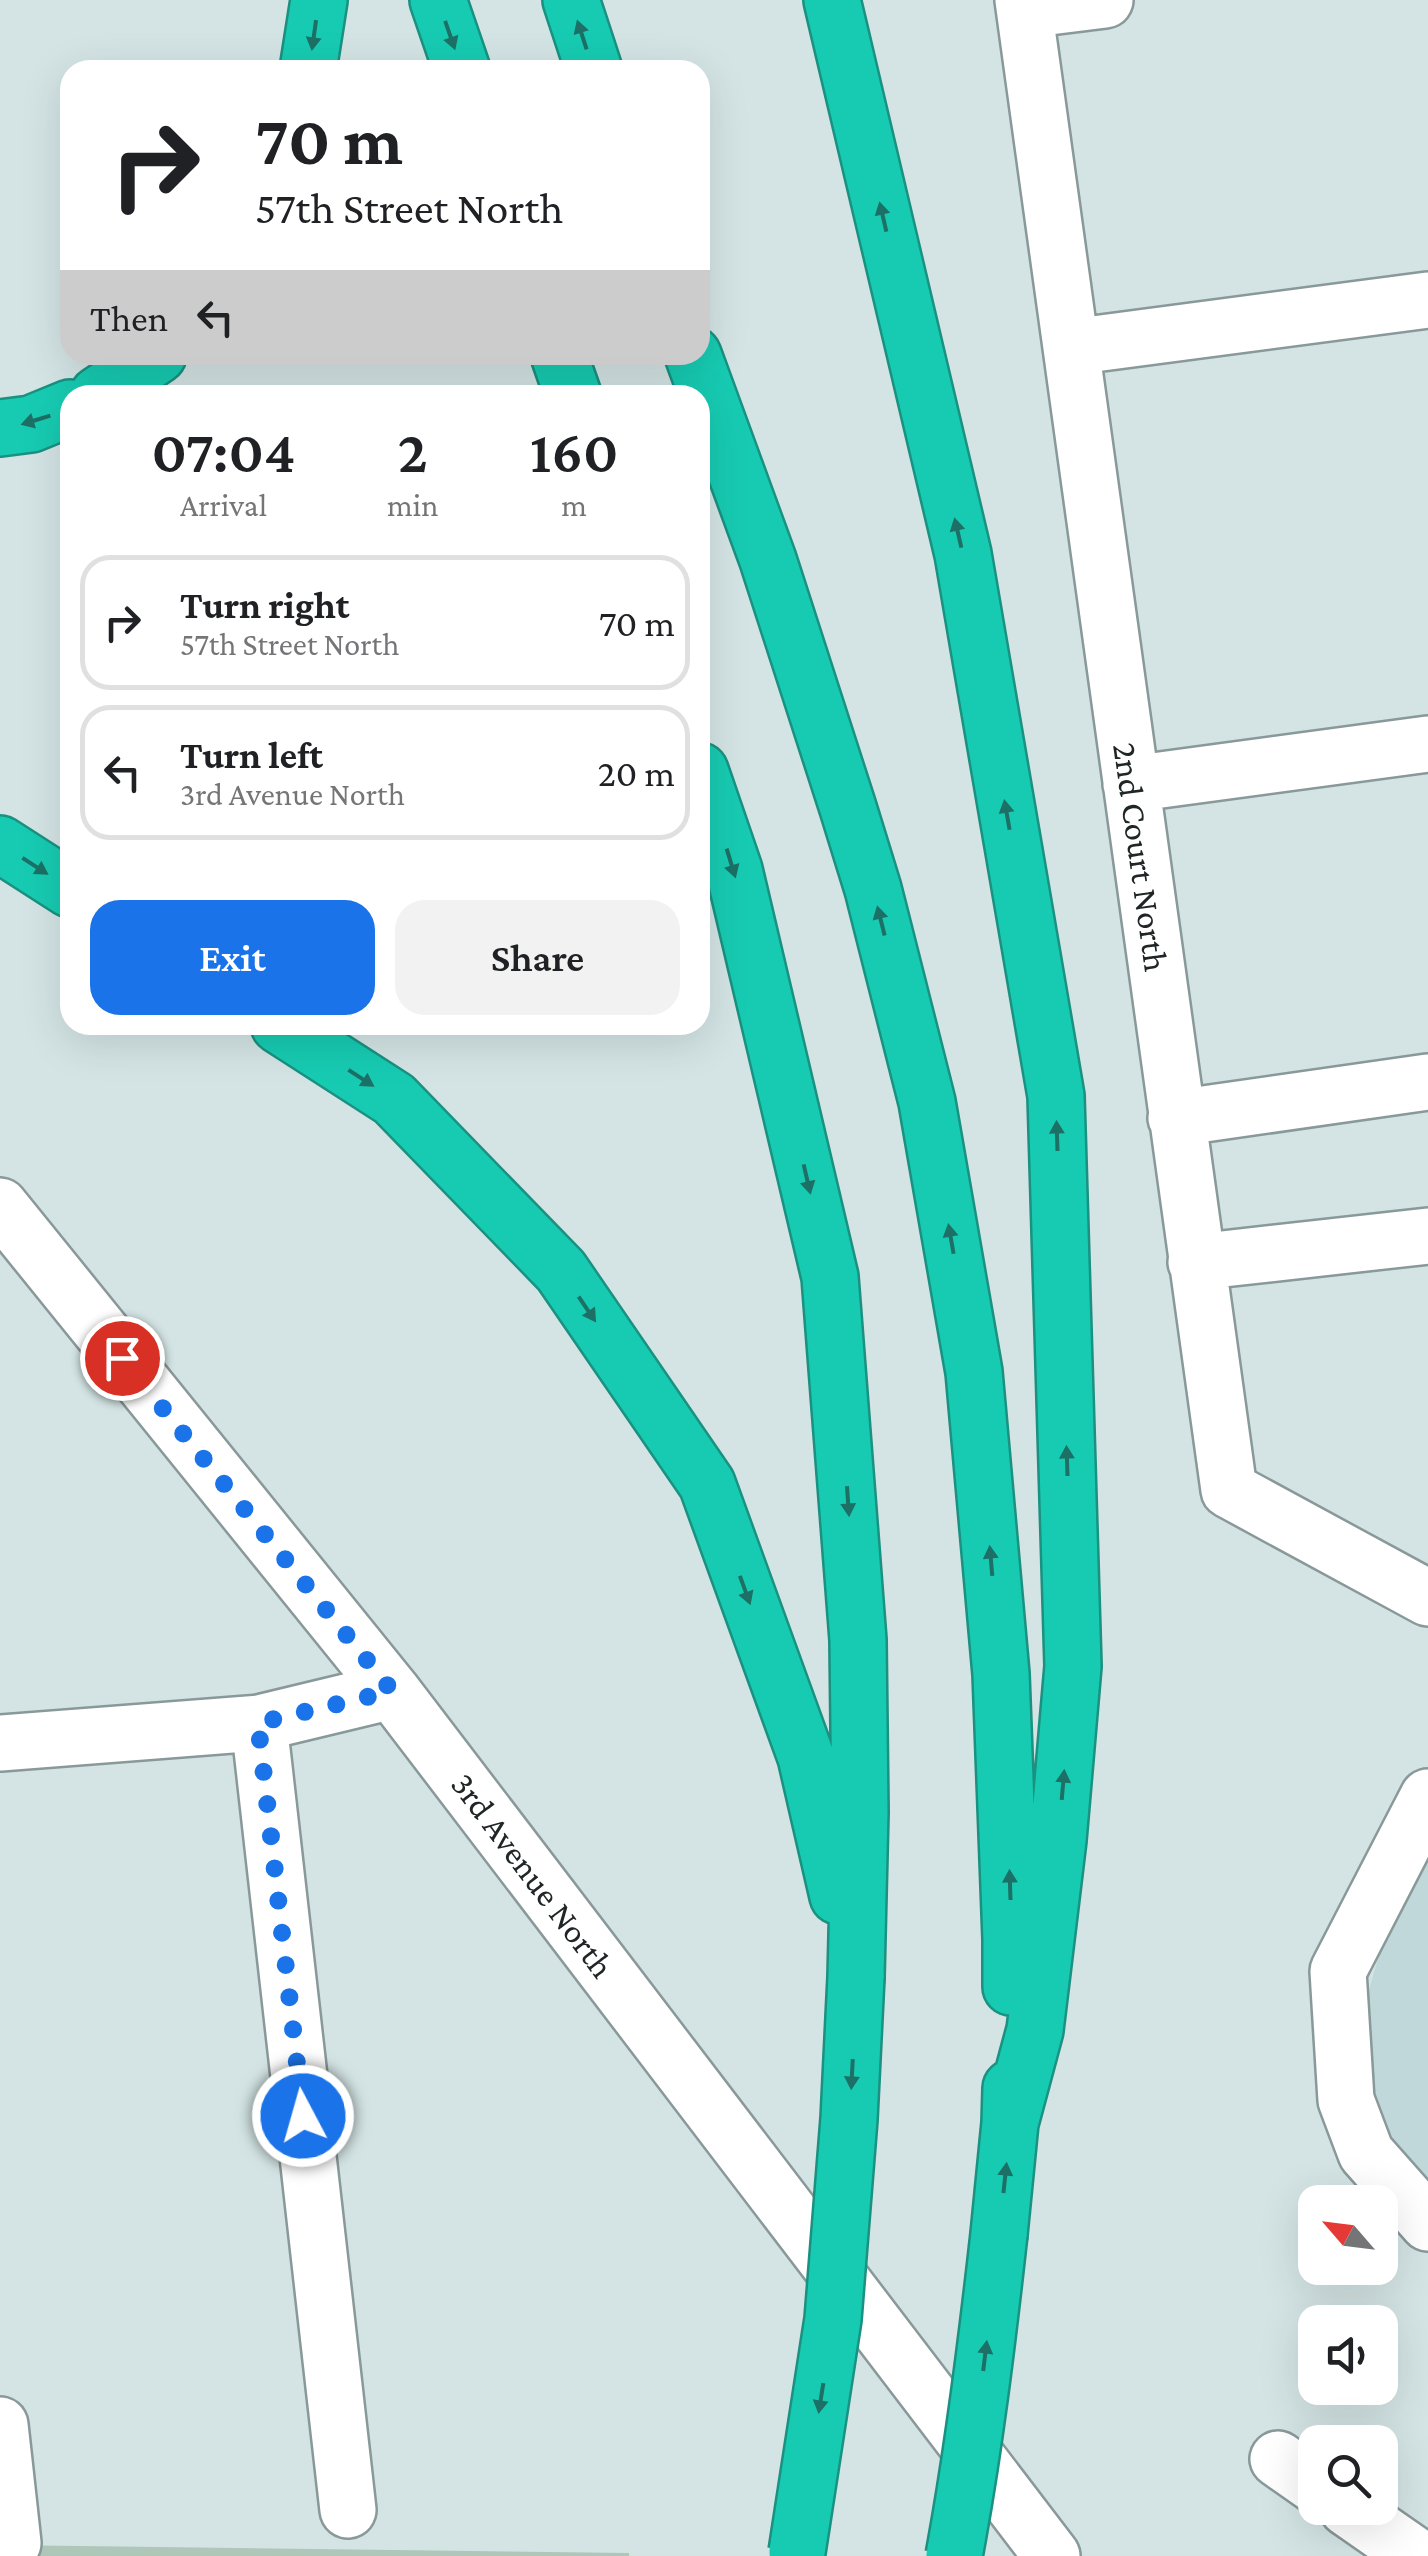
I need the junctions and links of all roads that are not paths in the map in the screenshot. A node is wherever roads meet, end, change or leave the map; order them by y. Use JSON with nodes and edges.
{"nodes":[{"id":1,"x":319,"y":0,"type":"edge"},
{"id":2,"x":438,"y":0,"type":"edge"},
{"id":3,"x":571,"y":0,"type":"edge"},
{"id":4,"x":832,"y":0,"type":"edge"},
{"id":5,"x":1104,"y":0,"type":"edge"},
{"id":6,"x":1024,"y":5,"type":"edge"},
{"id":7,"x":310,"y":60,"type":"edge"},
{"id":8,"x":459,"y":60,"type":"edge"},
{"id":9,"x":591,"y":60,"type":"edge"},
{"id":10,"x":1428,"y":300,"type":"edge"},
{"id":11,"x":1071,"y":347,"type":"junction"},
{"id":12,"x":143,"y":365,"type":"edge"},
{"id":13,"x":113,"y":385,"type":"edge"},
{"id":14,"x":710,"y":401,"type":"edge"},
{"id":15,"x":60,"y":412,"type":"edge"},
{"id":16,"x":0,"y":428,"type":"edge"},
{"id":17,"x":1428,"y":744,"type":"edge"},
{"id":18,"x":1130,"y":784,"type":"junction"},
{"id":19,"x":710,"y":800,"type":"edge"},
{"id":20,"x":0,"y":844,"type":"edge"},
{"id":21,"x":60,"y":883,"type":"edge"},
{"id":22,"x":294,"y":1035,"type":"edge"},
{"id":23,"x":1428,"y":1082,"type":"edge"},
{"id":24,"x":1176,"y":1118,"type":"junction"},
{"id":25,"x":0,"y":1206,"type":"edge"},
{"id":26,"x":1428,"y":1236,"type":"edge"},
{"id":27,"x":1196,"y":1262,"type":"junction"},
{"id":28,"x":1428,"y":1598,"type":"edge"},
{"id":29,"x":392,"y":1691,"type":"junction"},
{"id":30,"x":258,"y":1723,"type":"junction"},
{"id":31,"x":0,"y":1743,"type":"edge"},
{"id":32,"x":1428,"y":1797,"type":"edge"},
{"id":33,"x":856,"y":1977,"type":"junction"},
{"id":34,"x":1010,"y":2123,"type":"junction"},
{"id":35,"x":1428,"y":2223,"type":"edge"},
{"id":36,"x":0,"y":2425,"type":"edge"},
{"id":37,"x":348,"y":2510,"type":"dead end"},
{"id":38,"x":1371,"y":2525,"type":"edge"},
{"id":39,"x":13,"y":2543,"type":"dead end"},
{"id":40,"x":796,"y":2554,"type":"edge"},
{"id":41,"x":954,"y":2556,"type":"edge"},
{"id":42,"x":1052,"y":2556,"type":"edge"},
{"id":43,"x":1416,"y":2556,"type":"edge"}],
"edges":[{"from":1,"to":7,"type":"highway","one_way":true},
{"from":2,"to":8,"type":"highway","one_way":true},
{"from":9,"to":3,"type":"highway","one_way":true},
{"from":34,"to":4,"type":"highway","one_way":true},
{"from":5,"to":6,"type":"street"},
{"from":6,"to":11,"type":"street","name":"2nd Court North"},
{"from":10,"to":11,"type":"street"},
{"from":11,"to":18,"type":"street","name":"2nd Court North"},
{"from":12,"to":13,"type":"highway"},
{"from":34,"to":14,"type":"highway","one_way":true},
{"from":15,"to":16,"type":"highway","one_way":true},
{"from":17,"to":18,"type":"street"},
{"from":18,"to":24,"type":"street","name":"2nd Court North"},
{"from":19,"to":33,"type":"highway","one_way":true},
{"from":20,"to":21,"type":"highway","one_way":true},
{"from":22,"to":33,"type":"highway","one_way":true},
{"from":23,"to":24,"type":"street"},
{"from":24,"to":27,"type":"street","name":"2nd Court North"},
{"from":25,"to":29,"type":"street","name":"3rd Avenue North"},
{"from":26,"to":27,"type":"street"},
{"from":27,"to":28,"type":"street","name":"2nd Court North"},
{"from":29,"to":30,"type":"street"},
{"from":29,"to":42,"type":"street","name":"3rd Avenue North"},
{"from":30,"to":31,"type":"street"},
{"from":30,"to":37,"type":"street"},
{"from":32,"to":35,"type":"street"},
{"from":33,"to":40,"type":"highway","one_way":true,"bridge":true},
{"from":41,"to":34,"type":"highway","one_way":true,"bridge":true},
{"from":36,"to":39,"type":"street"},
{"from":38,"to":43,"type":"street"}]}
